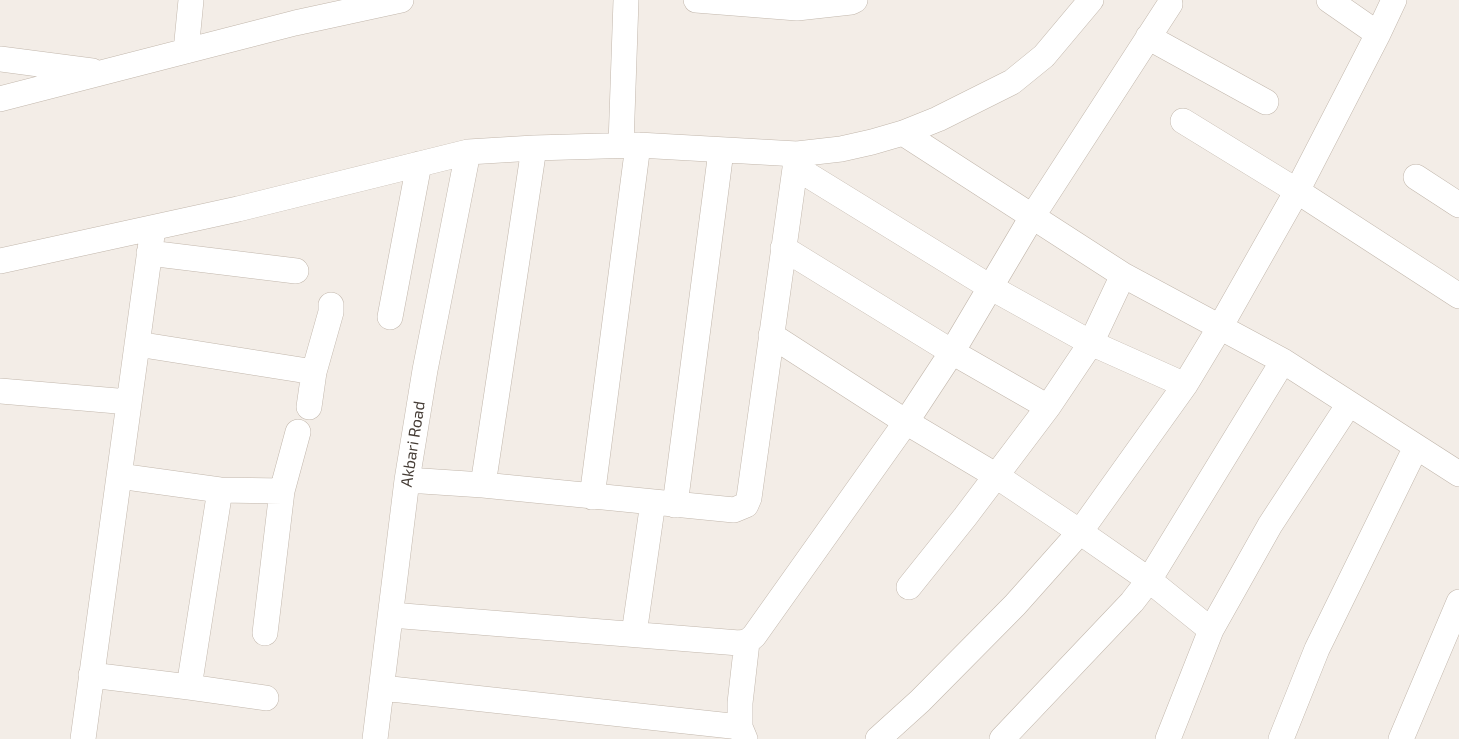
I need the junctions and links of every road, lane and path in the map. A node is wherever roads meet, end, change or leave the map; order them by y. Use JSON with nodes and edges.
{"nodes":[{"id":1,"x":191,"y":0,"type":"edge"},
{"id":2,"x":401,"y":0,"type":"edge"},
{"id":3,"x":626,"y":0,"type":"edge"},
{"id":4,"x":696,"y":0,"type":"edge"},
{"id":5,"x":855,"y":0,"type":"edge"},
{"id":6,"x":1091,"y":0,"type":"edge"},
{"id":7,"x":1329,"y":0,"type":"edge"},
{"id":8,"x":1394,"y":0,"type":"edge"},
{"id":9,"x":1170,"y":4,"type":"dead end"},
{"id":10,"x":1378,"y":34,"type":"junction"},
{"id":11,"x":1148,"y":37,"type":"junction"},
{"id":12,"x":186,"y":51,"type":"junction"},
{"id":13,"x":0,"y":59,"type":"edge"},
{"id":14,"x":105,"y":72,"type":"junction"},
{"id":15,"x":0,"y":99,"type":"edge"},
{"id":16,"x":1266,"y":102,"type":"dead end"},
{"id":17,"x":1182,"y":121,"type":"dead end"},
{"id":18,"x":904,"y":133,"type":"junction"},
{"id":19,"x":629,"y":145,"type":"junction"},
{"id":20,"x":534,"y":148,"type":"junction"},
{"id":21,"x":721,"y":151,"type":"junction"},
{"id":22,"x":468,"y":152,"type":"junction"},
{"id":23,"x":796,"y":161,"type":"junction"},
{"id":24,"x":419,"y":164,"type":"junction"},
{"id":25,"x":1416,"y":177,"type":"dead end"},
{"id":26,"x":1297,"y":190,"type":"junction"},
{"id":27,"x":1459,"y":205,"type":"edge"},
{"id":28,"x":1032,"y":217,"type":"junction"},
{"id":29,"x":153,"y":228,"type":"junction"},
{"id":30,"x":784,"y":248,"type":"junction"},
{"id":31,"x":149,"y":253,"type":"junction"},
{"id":32,"x":0,"y":262,"type":"edge"},
{"id":33,"x":296,"y":271,"type":"dead end"},
{"id":34,"x":1123,"y":275,"type":"junction"},
{"id":35,"x":990,"y":287,"type":"junction"},
{"id":36,"x":1459,"y":296,"type":"edge"},
{"id":37,"x":331,"y":305,"type":"dead end"},
{"id":38,"x":390,"y":317,"type":"dead end"},
{"id":39,"x":1220,"y":328,"type":"junction"},
{"id":40,"x":771,"y":335,"type":"junction"},
{"id":41,"x":1091,"y":343,"type":"junction"},
{"id":42,"x":137,"y":344,"type":"junction"},
{"id":43,"x":952,"y":352,"type":"junction"},
{"id":44,"x":1283,"y":361,"type":"junction"},
{"id":45,"x":314,"y":372,"type":"junction"},
{"id":46,"x":1185,"y":385,"type":"junction"},
{"id":47,"x":0,"y":391,"type":"edge"},
{"id":48,"x":129,"y":402,"type":"junction"},
{"id":49,"x":1349,"y":404,"type":"junction"},
{"id":50,"x":309,"y":407,"type":"dead end"},
{"id":51,"x":1048,"y":407,"type":"junction"},
{"id":52,"x":906,"y":422,"type":"junction"},
{"id":53,"x":298,"y":432,"type":"dead end"},
{"id":54,"x":1416,"y":447,"type":"junction"},
{"id":55,"x":1459,"y":474,"type":"edge"},
{"id":56,"x":996,"y":475,"type":"junction"},
{"id":57,"x":119,"y":476,"type":"junction"},
{"id":58,"x":407,"y":480,"type":"junction"},
{"id":59,"x":483,"y":485,"type":"junction"},
{"id":60,"x":220,"y":490,"type":"junction"},
{"id":61,"x":282,"y":491,"type":"junction"},
{"id":62,"x":592,"y":497,"type":"junction"},
{"id":63,"x":664,"y":504,"type":"junction"},
{"id":64,"x":1080,"y":532,"type":"junction"},
{"id":65,"x":1149,"y":580,"type":"junction"},
{"id":66,"x":909,"y":587,"type":"dead end"},
{"id":67,"x":1459,"y":602,"type":"edge"},
{"id":68,"x":391,"y":615,"type":"junction"},
{"id":69,"x":1211,"y":630,"type":"junction"},
{"id":70,"x":266,"y":633,"type":"dead end"},
{"id":71,"x":634,"y":634,"type":"junction"},
{"id":72,"x":747,"y":642,"type":"junction"},
{"id":73,"x":91,"y":675,"type":"junction"},
{"id":74,"x":189,"y":687,"type":"junction"},
{"id":75,"x":382,"y":688,"type":"junction"},
{"id":76,"x":266,"y":698,"type":"dead end"},
{"id":77,"x":742,"y":733,"type":"edge"},
{"id":78,"x":1009,"y":737,"type":"edge"},
{"id":79,"x":82,"y":739,"type":"edge"},
{"id":80,"x":375,"y":739,"type":"edge"},
{"id":81,"x":878,"y":739,"type":"edge"},
{"id":82,"x":1168,"y":739,"type":"edge"},
{"id":83,"x":1280,"y":739,"type":"edge"},
{"id":84,"x":1401,"y":739,"type":"edge"}],
"edges":[{"from":1,"to":12,"type":"street"},
{"from":2,"to":12,"type":"street"},
{"from":3,"to":19,"type":"street"},
{"from":4,"to":5,"type":"street"},
{"from":6,"to":18,"type":"street"},
{"from":7,"to":10,"type":"street"},
{"from":8,"to":10,"type":"street"},
{"from":9,"to":11,"type":"street"},
{"from":10,"to":26,"type":"street"},
{"from":11,"to":16,"type":"street"},
{"from":11,"to":28,"type":"street"},
{"from":12,"to":14,"type":"street"},
{"from":13,"to":14,"type":"street"},
{"from":14,"to":15,"type":"street"},
{"from":17,"to":26,"type":"street"},
{"from":18,"to":23,"type":"street"},
{"from":18,"to":28,"type":"street"},
{"from":19,"to":20,"type":"street"},
{"from":19,"to":21,"type":"street"},
{"from":19,"to":62,"type":"street"},
{"from":20,"to":22,"type":"street"},
{"from":20,"to":59,"type":"street"},
{"from":21,"to":23,"type":"street"},
{"from":21,"to":63,"type":"street"},
{"from":22,"to":24,"type":"street"},
{"from":22,"to":58,"type":"street","name":"Akbari Road"},
{"from":23,"to":30,"type":"street"},
{"from":23,"to":35,"type":"street"},
{"from":24,"to":29,"type":"street"},
{"from":24,"to":38,"type":"street"},
{"from":25,"to":27,"type":"street"},
{"from":26,"to":36,"type":"street"},
{"from":26,"to":39,"type":"street"},
{"from":28,"to":34,"type":"street"},
{"from":28,"to":35,"type":"street"},
{"from":29,"to":31,"type":"street"},
{"from":29,"to":32,"type":"street"},
{"from":30,"to":40,"type":"street"},
{"from":30,"to":43,"type":"street"},
{"from":31,"to":33,"type":"street"},
{"from":31,"to":42,"type":"street"},
{"from":34,"to":39,"type":"street"},
{"from":34,"to":41,"type":"street"},
{"from":35,"to":41,"type":"street"},
{"from":35,"to":43,"type":"street"},
{"from":37,"to":45,"type":"street"},
{"from":39,"to":44,"type":"street"},
{"from":39,"to":46,"type":"street"},
{"from":40,"to":52,"type":"street"},
{"from":40,"to":63,"type":"street"},
{"from":41,"to":46,"type":"street"},
{"from":41,"to":51,"type":"street"},
{"from":42,"to":45,"type":"street"},
{"from":42,"to":48,"type":"street"},
{"from":43,"to":51,"type":"street"},
{"from":43,"to":52,"type":"street"},
{"from":44,"to":49,"type":"street"},
{"from":44,"to":65,"type":"street"},
{"from":45,"to":50,"type":"street"},
{"from":46,"to":64,"type":"street"},
{"from":47,"to":48,"type":"street"},
{"from":48,"to":57,"type":"street"},
{"from":49,"to":54,"type":"street"},
{"from":49,"to":69,"type":"street"},
{"from":51,"to":56,"type":"street"},
{"from":52,"to":56,"type":"street"},
{"from":52,"to":72,"type":"street"},
{"from":53,"to":61,"type":"street"},
{"from":54,"to":55,"type":"street"},
{"from":54,"to":83,"type":"street"},
{"from":56,"to":64,"type":"street"},
{"from":56,"to":66,"type":"street"},
{"from":57,"to":60,"type":"street"},
{"from":57,"to":73,"type":"street"},
{"from":58,"to":59,"type":"street"},
{"from":58,"to":68,"type":"street","name":"Akbari Road"},
{"from":59,"to":62,"type":"street"},
{"from":60,"to":61,"type":"street"},
{"from":60,"to":74,"type":"street"},
{"from":61,"to":70,"type":"street"},
{"from":62,"to":63,"type":"street"},
{"from":63,"to":71,"type":"street"},
{"from":64,"to":65,"type":"street"},
{"from":64,"to":81,"type":"street"},
{"from":65,"to":69,"type":"street"},
{"from":65,"to":78,"type":"street"},
{"from":67,"to":84,"type":"street"},
{"from":68,"to":71,"type":"street"},
{"from":68,"to":75,"type":"street","name":"Akbari Road"},
{"from":69,"to":82,"type":"street"},
{"from":71,"to":72,"type":"street"},
{"from":72,"to":77,"type":"street"},
{"from":73,"to":74,"type":"street"},
{"from":73,"to":79,"type":"street"},
{"from":74,"to":76,"type":"street"},
{"from":75,"to":77,"type":"street"},
{"from":75,"to":80,"type":"street","name":"Akbari Road"}]}
